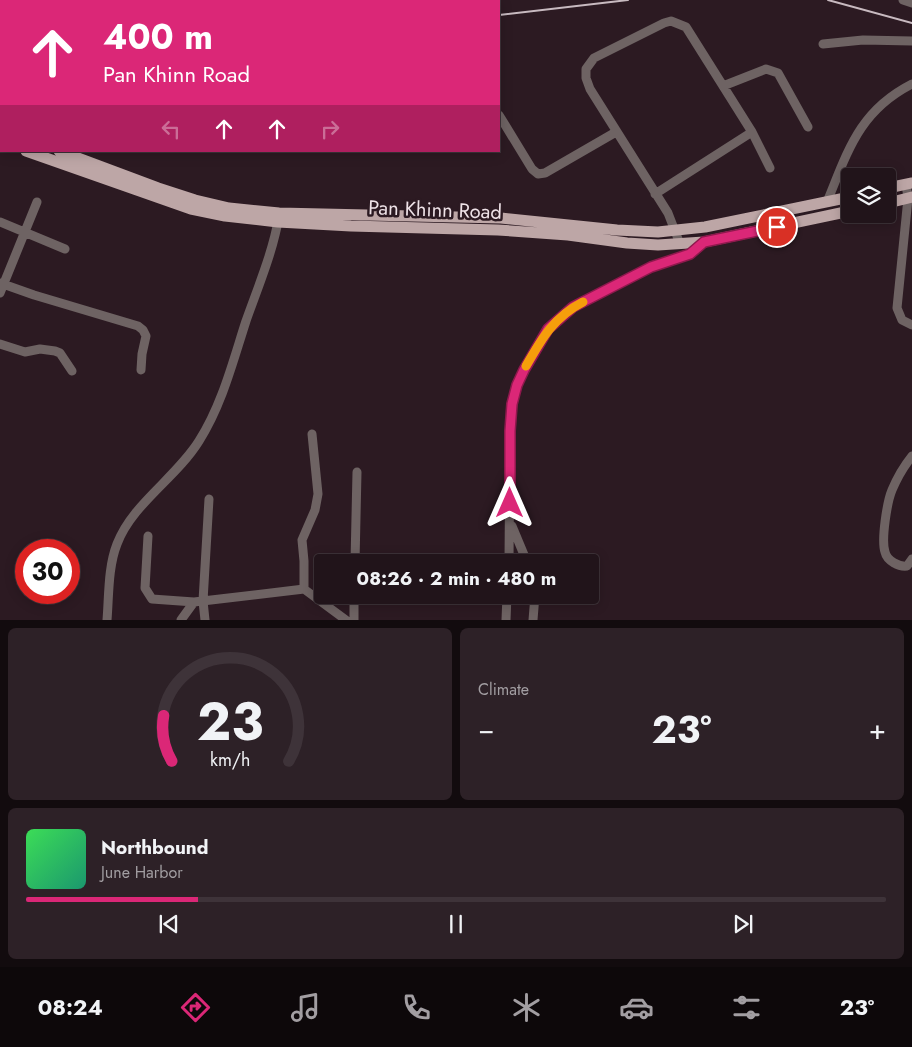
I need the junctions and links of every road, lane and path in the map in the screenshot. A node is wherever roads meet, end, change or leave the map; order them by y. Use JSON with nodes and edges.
{"nodes":[{"id":1,"x":903,"y":0,"type":"edge"},
{"id":2,"x":912,"y":3,"type":"edge"},
{"id":3,"x":912,"y":41,"type":"edge"},
{"id":4,"x":823,"y":44,"type":"dead end"},
{"id":5,"x":912,"y":84,"type":"edge"},
{"id":6,"x":723,"y":86,"type":"junction"},
{"id":7,"x":500,"y":117,"type":"edge"},
{"id":8,"x":808,"y":127,"type":"dead end"},
{"id":9,"x":616,"y":132,"type":"junction"},
{"id":10,"x":752,"y":132,"type":"junction"},
{"id":11,"x":29,"y":152,"type":"edge"},
{"id":12,"x":62,"y":152,"type":"edge"},
{"id":13,"x":770,"y":168,"type":"dead end"},
{"id":14,"x":909,"y":183,"type":"edge"},
{"id":15,"x":896,"y":186,"type":"edge"},
{"id":16,"x":655,"y":194,"type":"junction"},
{"id":17,"x":910,"y":198,"type":"edge"},
{"id":18,"x":841,"y":199,"type":"edge"},
{"id":19,"x":896,"y":201,"type":"edge"},
{"id":20,"x":38,"y":202,"type":"dead end"},
{"id":21,"x":827,"y":202,"type":"junction"},
{"id":22,"x":841,"y":213,"type":"edge"},
{"id":23,"x":278,"y":218,"type":"junction"},
{"id":24,"x":0,"y":222,"type":"edge"},
{"id":25,"x":676,"y":231,"type":"junction"},
{"id":26,"x":25,"y":233,"type":"junction"},
{"id":27,"x":704,"y":242,"type":"junction"},
{"id":28,"x":680,"y":244,"type":"junction"},
{"id":29,"x":65,"y":249,"type":"dead end"},
{"id":30,"x":1,"y":287,"type":"edge"},
{"id":31,"x":912,"y":325,"type":"edge"},
{"id":32,"x":0,"y":344,"type":"edge"},
{"id":33,"x":141,"y":370,"type":"dead end"},
{"id":34,"x":72,"y":371,"type":"dead end"},
{"id":35,"x":312,"y":434,"type":"dead end"},
{"id":36,"x":912,"y":456,"type":"edge"},
{"id":37,"x":356,"y":472,"type":"dead end"},
{"id":38,"x":209,"y":499,"type":"dead end"},
{"id":39,"x":510,"y":521,"type":"junction"},
{"id":40,"x":148,"y":536,"type":"dead end"},
{"id":41,"x":355,"y":554,"type":"edge"},
{"id":42,"x":509,"y":554,"type":"edge"},
{"id":43,"x":524,"y":554,"type":"edge"},
{"id":44,"x":912,"y":559,"type":"edge"},
{"id":45,"x":304,"y":589,"type":"junction"},
{"id":46,"x":199,"y":601,"type":"junction"},
{"id":47,"x":354,"y":604,"type":"edge"},
{"id":48,"x":507,"y":604,"type":"edge"},
{"id":49,"x":534,"y":604,"type":"edge"},
{"id":50,"x":106,"y":620,"type":"edge"},
{"id":51,"x":180,"y":620,"type":"edge"},
{"id":52,"x":206,"y":620,"type":"edge"},
{"id":53,"x":346,"y":620,"type":"edge"},
{"id":54,"x":354,"y":620,"type":"edge"},
{"id":55,"x":506,"y":620,"type":"edge"},
{"id":56,"x":533,"y":620,"type":"edge"}],
"edges":[{"from":1,"to":2,"type":"street"},
{"from":3,"to":4,"type":"street"},
{"from":5,"to":21,"type":"street"},
{"from":6,"to":8,"type":"street"},
{"from":6,"to":9,"type":"street"},
{"from":6,"to":10,"type":"street"},
{"from":7,"to":9,"type":"street"},
{"from":9,"to":16,"type":"street"},
{"from":10,"to":13,"type":"street"},
{"from":10,"to":16,"type":"street"},
{"from":11,"to":23,"type":"main road","name":"Pan Khinn Road"},
{"from":12,"to":23,"type":"main road","name":"Pan Khinn Road"},
{"from":14,"to":15,"type":"main road"},
{"from":14,"to":17,"type":"street"},
{"from":16,"to":25,"type":"street"},
{"from":17,"to":19,"type":"main road"},
{"from":17,"to":31,"type":"street"},
{"from":18,"to":21,"type":"main road","name":"Pan Khinn Road"},
{"from":20,"to":26,"type":"street"},
{"from":21,"to":25,"type":"main road","name":"Pan Khinn Road"},
{"from":22,"to":27,"type":"main road","name":"Pan Khinn Road"},
{"from":23,"to":25,"type":"main road","name":"Pan Khinn Road"},
{"from":23,"to":28,"type":"main road","name":"Pan Khinn Road"},
{"from":23,"to":50,"type":"street"},
{"from":24,"to":26,"type":"street"},
{"from":25,"to":28,"type":"street"},
{"from":26,"to":29,"type":"street"},
{"from":26,"to":30,"type":"street"},
{"from":27,"to":28,"type":"main road","name":"Pan Khinn Road"},
{"from":27,"to":39,"type":"street"},
{"from":30,"to":33,"type":"street"},
{"from":32,"to":34,"type":"street"},
{"from":35,"to":45,"type":"street"},
{"from":36,"to":44,"type":"street"},
{"from":37,"to":41,"type":"street"},
{"from":38,"to":46,"type":"street"},
{"from":39,"to":42,"type":"street"},
{"from":39,"to":43,"type":"street"},
{"from":40,"to":46,"type":"street"},
{"from":45,"to":46,"type":"street"},
{"from":45,"to":53,"type":"street"},
{"from":46,"to":51,"type":"street"},
{"from":46,"to":52,"type":"street"},
{"from":47,"to":54,"type":"street"},
{"from":48,"to":55,"type":"street"},
{"from":49,"to":56,"type":"street"}]}
